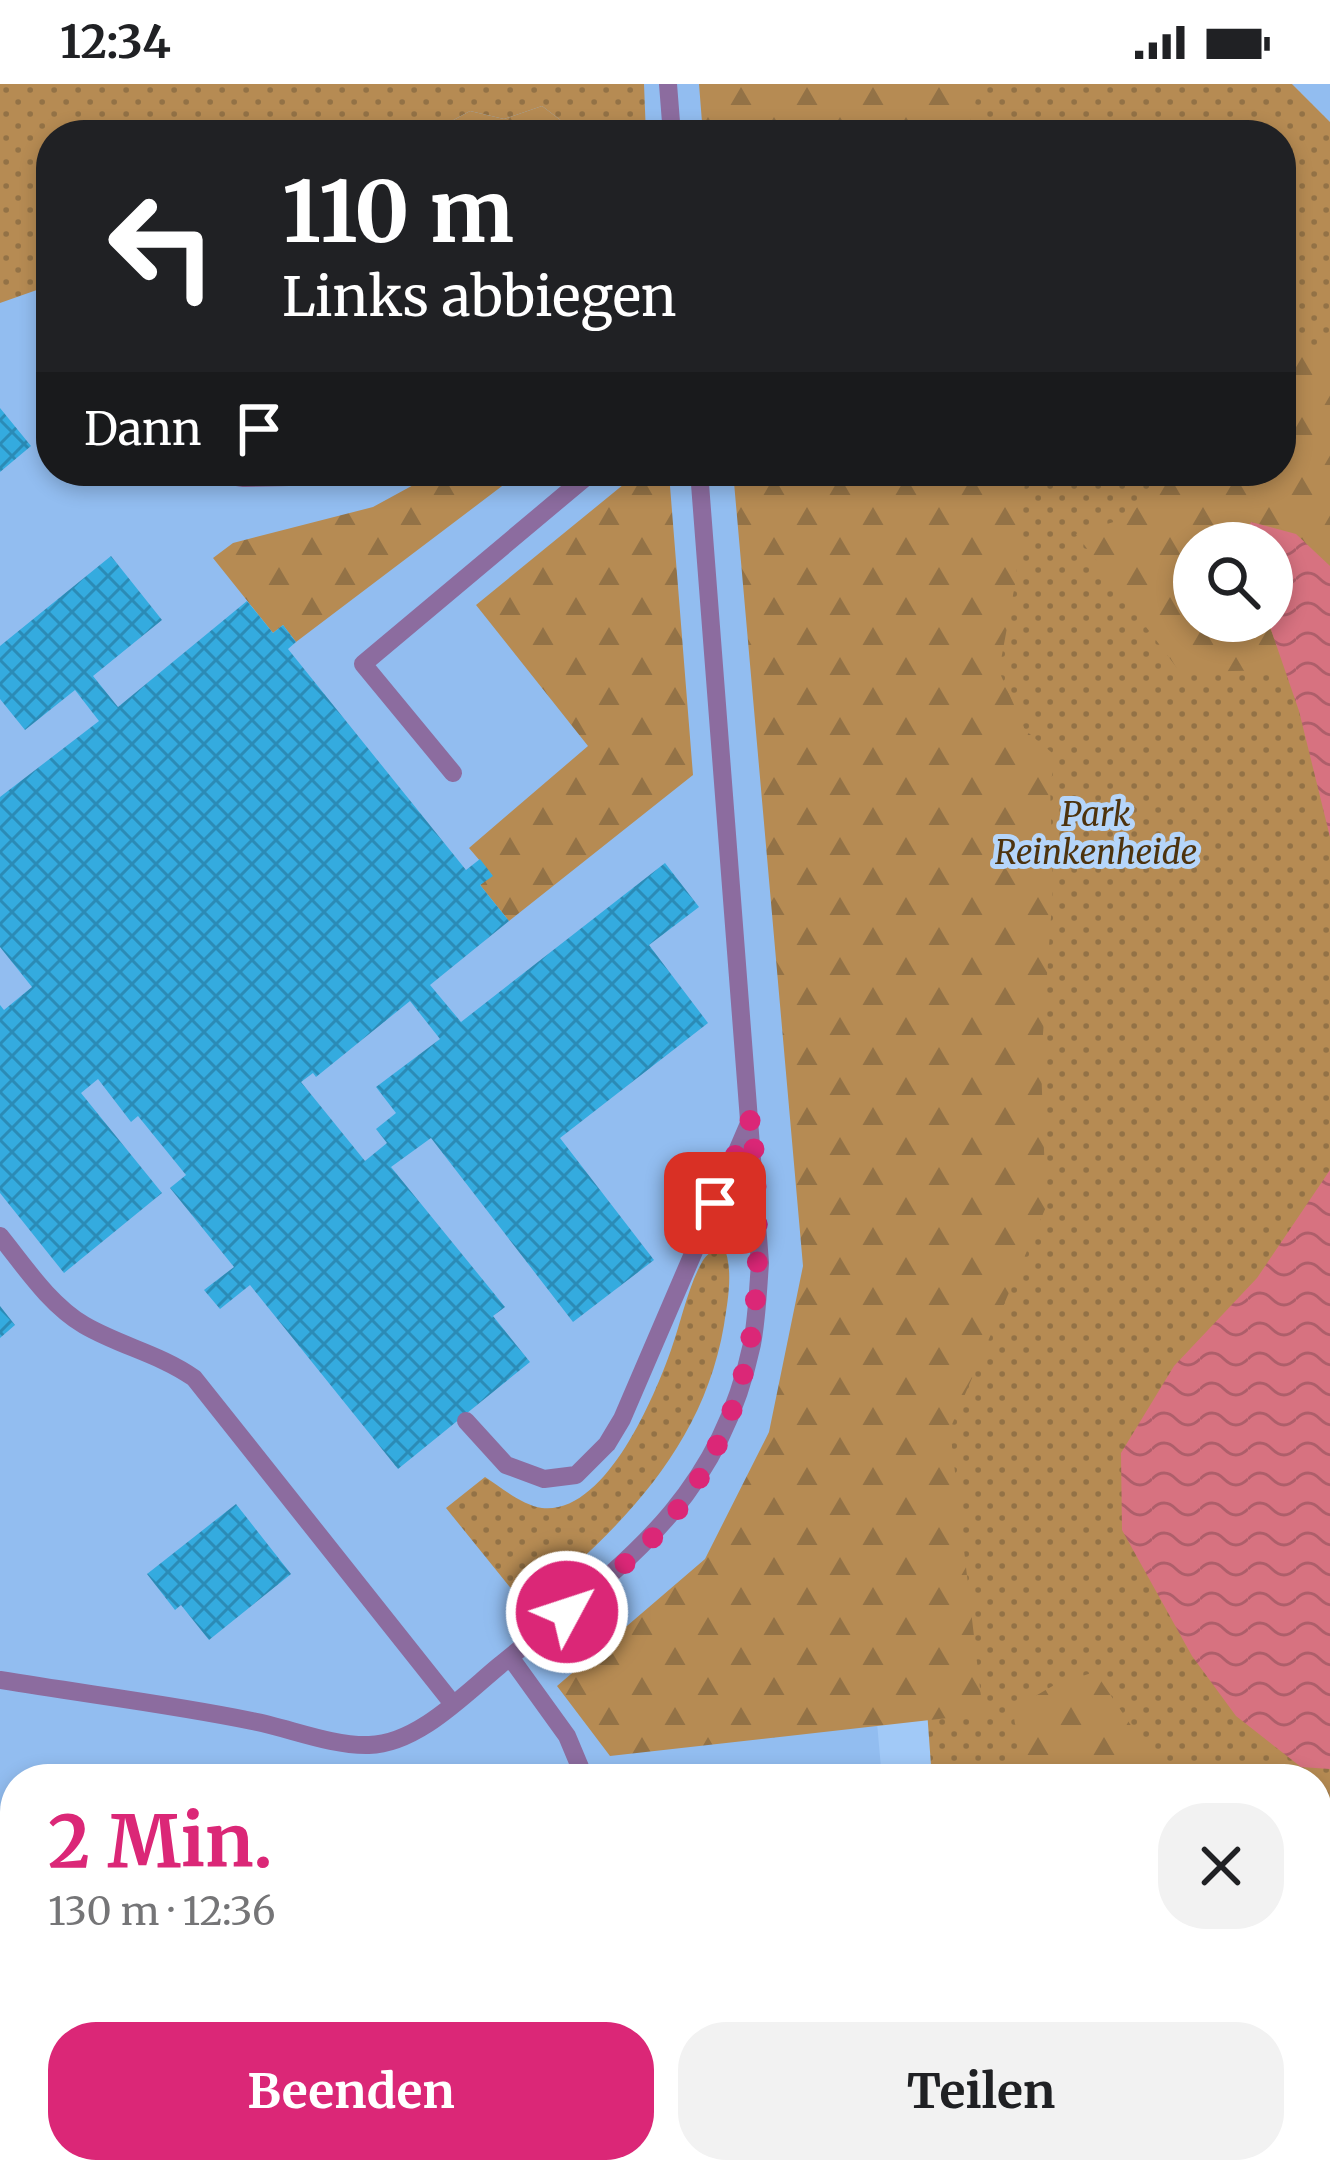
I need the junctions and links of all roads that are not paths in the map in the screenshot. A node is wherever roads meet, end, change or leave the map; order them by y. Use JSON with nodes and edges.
{"nodes":[{"id":1,"x":668,"y":84,"type":"edge"},
{"id":2,"x":671,"y":120,"type":"edge"},
{"id":3,"x":575,"y":486,"type":"edge"},
{"id":4,"x":700,"y":486,"type":"edge"},
{"id":5,"x":453,"y":773,"type":"dead end"},
{"id":6,"x":752,"y":1116,"type":"junction"},
{"id":7,"x":0,"y":1236,"type":"edge"},
{"id":8,"x":466,"y":1421,"type":"dead end"},
{"id":9,"x":510,"y":1657,"type":"junction"},
{"id":10,"x":0,"y":1680,"type":"edge"},
{"id":11,"x":453,"y":1704,"type":"junction"},
{"id":12,"x":579,"y":1764,"type":"edge"}],
"edges":[{"from":1,"to":2,"type":"lane"},
{"from":3,"to":5,"type":"lane"},
{"from":4,"to":6,"type":"lane"},
{"from":6,"to":8,"type":"lane"},
{"from":6,"to":9,"type":"lane"},
{"from":7,"to":11,"type":"lane"},
{"from":9,"to":11,"type":"lane"},
{"from":9,"to":12,"type":"lane"},
{"from":10,"to":11,"type":"lane"}]}
